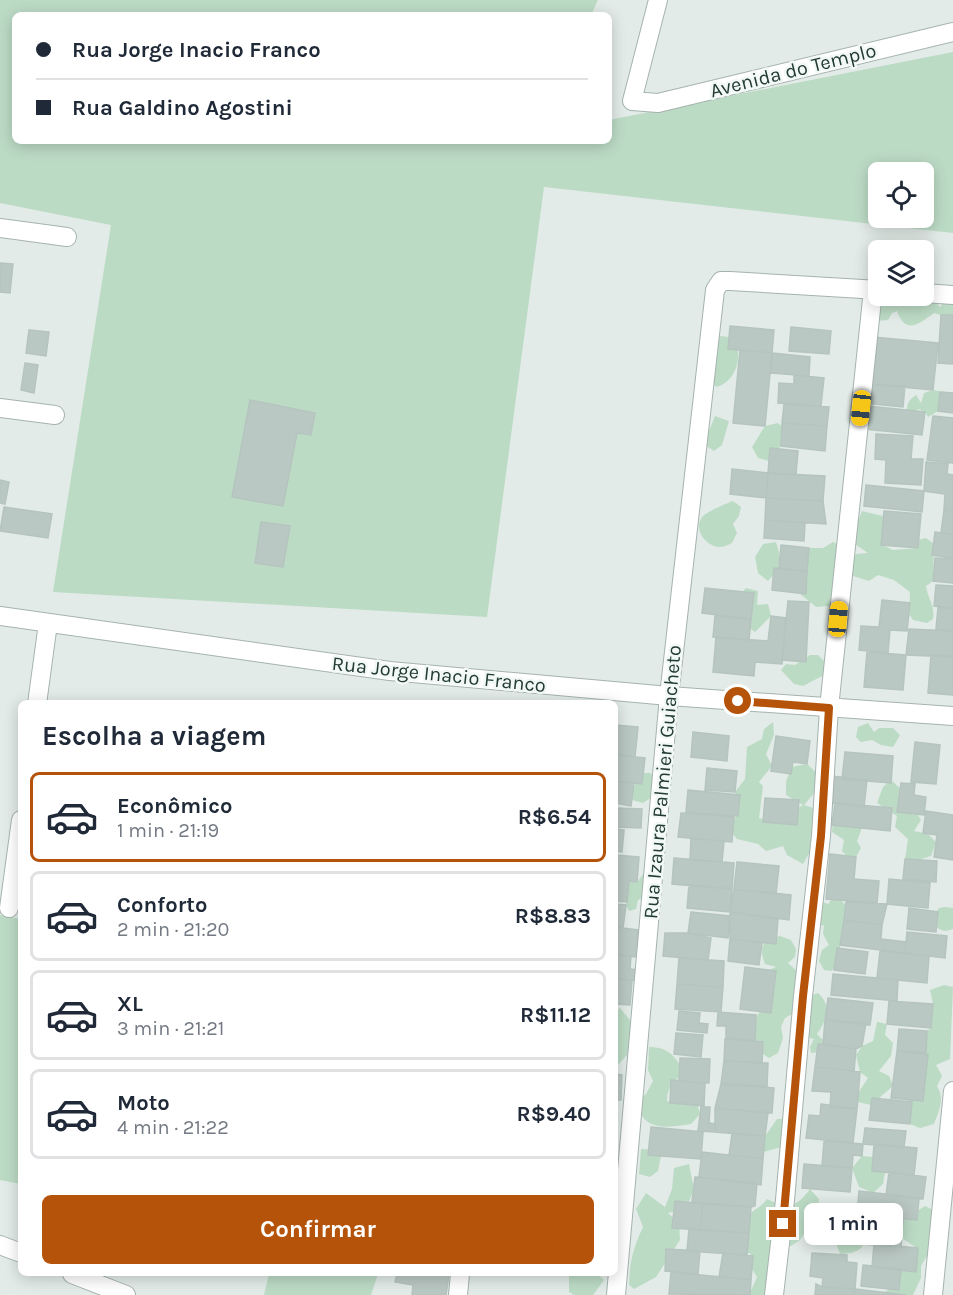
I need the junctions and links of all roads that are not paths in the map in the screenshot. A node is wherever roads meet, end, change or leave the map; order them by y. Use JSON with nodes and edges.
{"nodes":[{"id":1,"x":658,"y":0,"type":"edge"},
{"id":2,"x":953,"y":32,"type":"edge"},
{"id":3,"x":0,"y":228,"type":"edge"},
{"id":4,"x":67,"y":237,"type":"dead end"},
{"id":5,"x":868,"y":289,"type":"edge"},
{"id":6,"x":934,"y":294,"type":"edge"},
{"id":7,"x":953,"y":295,"type":"edge"},
{"id":8,"x":874,"y":306,"type":"edge"},
{"id":9,"x":0,"y":408,"type":"edge"},
{"id":10,"x":55,"y":415,"type":"dead end"},
{"id":11,"x":0,"y":616,"type":"edge"},
{"id":12,"x":48,"y":623,"type":"junction"},
{"id":13,"x":669,"y":696,"type":"junction"},
{"id":14,"x":38,"y":700,"type":"edge"},
{"id":15,"x":829,"y":708,"type":"junction"},
{"id":16,"x":953,"y":716,"type":"edge"},
{"id":17,"x":18,"y":842,"type":"edge"},
{"id":18,"x":9,"y":908,"type":"dead end"},
{"id":19,"x":953,"y":1091,"type":"edge"},
{"id":20,"x":619,"y":1211,"type":"edge"},
{"id":21,"x":618,"y":1239,"type":"edge"},
{"id":22,"x":0,"y":1245,"type":"edge"},
{"id":23,"x":18,"y":1252,"type":"edge"},
{"id":24,"x":77,"y":1276,"type":"edge"},
{"id":25,"x":460,"y":1276,"type":"edge"},
{"id":26,"x":617,"y":1276,"type":"edge"},
{"id":27,"x":126,"y":1295,"type":"edge"},
{"id":28,"x":458,"y":1295,"type":"edge"},
{"id":29,"x":616,"y":1295,"type":"edge"},
{"id":30,"x":774,"y":1295,"type":"edge"},
{"id":31,"x":933,"y":1295,"type":"edge"}],
"edges":[{"from":1,"to":2,"type":"street","name":"Avenida do Templo"},
{"from":3,"to":4,"type":"street"},
{"from":5,"to":13,"type":"street","name":"Rua Izaura Palmieri Guiacheto"},
{"from":6,"to":7,"type":"street"},
{"from":8,"to":15,"type":"street"},
{"from":9,"to":10,"type":"street"},
{"from":11,"to":12,"type":"street","name":"Rua Jorge Inacio Franco"},
{"from":12,"to":13,"type":"street","name":"Rua Jorge Inacio Franco"},
{"from":12,"to":14,"type":"street"},
{"from":13,"to":15,"type":"street","name":"Rua Jorge Inacio Franco"},
{"from":13,"to":20,"type":"street","name":"Rua Izaura Palmieri Guiacheto"},
{"from":15,"to":16,"type":"street","name":"Rua Jorge Inacio Franco"},
{"from":15,"to":30,"type":"street"},
{"from":17,"to":18,"type":"street"},
{"from":19,"to":31,"type":"street"},
{"from":20,"to":21,"type":"street","name":"Rua Izaura Palmieri Guiacheto"},
{"from":22,"to":23,"type":"street"},
{"from":24,"to":27,"type":"street"},
{"from":25,"to":28,"type":"street"},
{"from":26,"to":29,"type":"street","name":"Rua Izaura Palmieri Guiacheto"}]}
